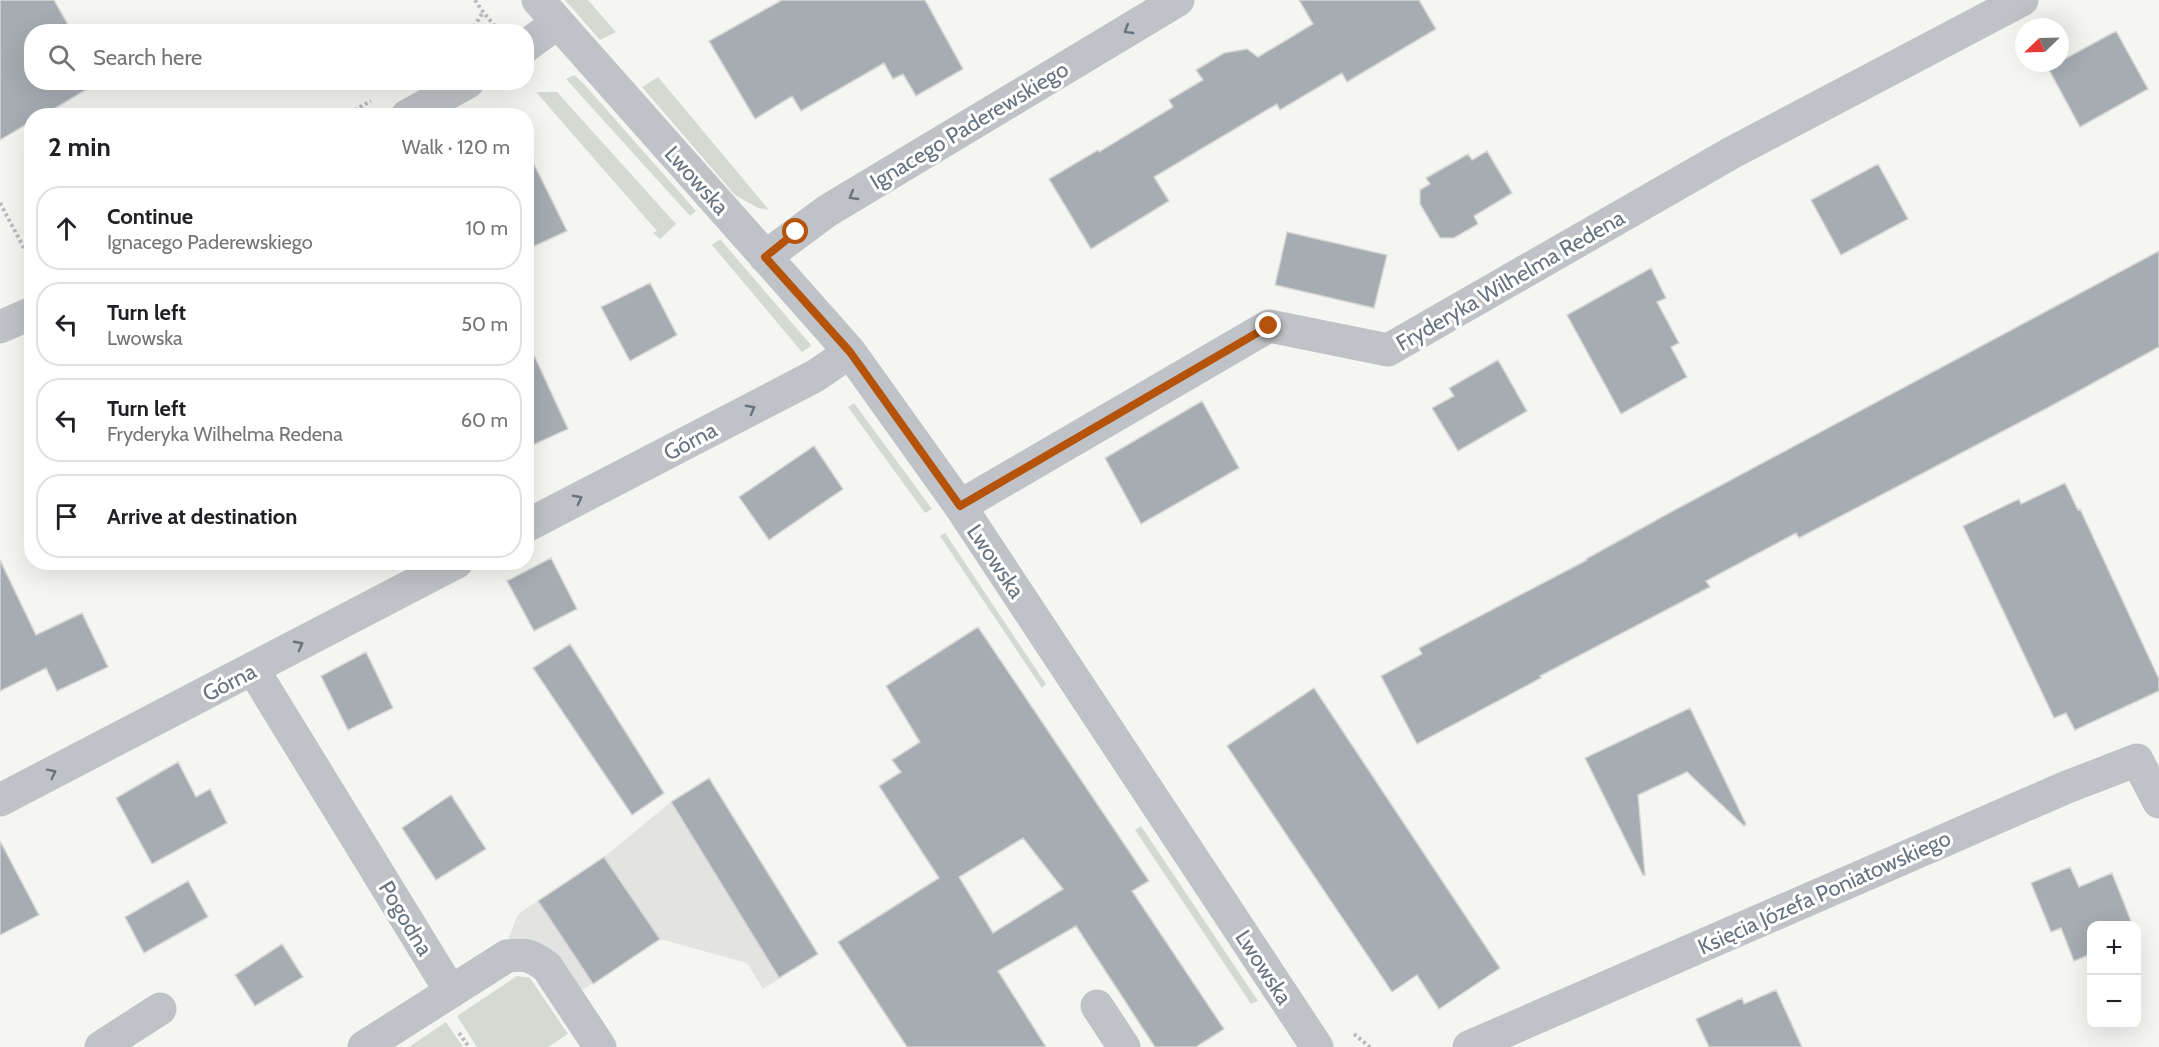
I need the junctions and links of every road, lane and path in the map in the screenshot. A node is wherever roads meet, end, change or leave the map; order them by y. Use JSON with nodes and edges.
{"nodes":[{"id":1,"x":476,"y":0,"type":"edge"},
{"id":2,"x":1178,"y":0,"type":"edge"},
{"id":3,"x":2022,"y":0,"type":"edge"},
{"id":4,"x":483,"y":12,"type":"junction"},
{"id":5,"x":547,"y":12,"type":"edge"},
{"id":6,"x":476,"y":24,"type":"edge"},
{"id":7,"x":494,"y":24,"type":"edge"},
{"id":8,"x":534,"y":32,"type":"edge"},
{"id":9,"x":454,"y":90,"type":"edge"},
{"id":10,"x":421,"y":108,"type":"edge"},
{"id":11,"x":0,"y":203,"type":"edge"},
{"id":12,"x":24,"y":248,"type":"edge"},
{"id":13,"x":765,"y":257,"type":"junction"},
{"id":14,"x":24,"y":316,"type":"edge"},
{"id":15,"x":0,"y":327,"type":"edge"},
{"id":16,"x":850,"y":352,"type":"junction"},
{"id":17,"x":960,"y":506,"type":"junction"},
{"id":18,"x":534,"y":522,"type":"edge"},
{"id":19,"x":442,"y":570,"type":"edge"},
{"id":20,"x":253,"y":669,"type":"junction"},
{"id":21,"x":0,"y":800,"type":"edge"},
{"id":22,"x":2159,"y":802,"type":"edge"},
{"id":23,"x":451,"y":992,"type":"junction"},
{"id":24,"x":1097,"y":1006,"type":"dead end"},
{"id":25,"x":160,"y":1010,"type":"dead end"},
{"id":26,"x":101,"y":1047,"type":"edge"},
{"id":27,"x":364,"y":1047,"type":"edge"},
{"id":28,"x":600,"y":1047,"type":"edge"},
{"id":29,"x":1124,"y":1047,"type":"edge"},
{"id":30,"x":1317,"y":1047,"type":"edge"},
{"id":31,"x":1469,"y":1047,"type":"edge"}],
"edges":[{"from":1,"to":4,"type":"path"},
{"from":2,"to":13,"type":"street","name":"Ignacego Paderewskiego","one_way":true},
{"from":3,"to":17,"type":"street","name":"Fryderyka Wilhelma Redena"},
{"from":4,"to":6,"type":"path"},
{"from":4,"to":7,"type":"path"},
{"from":5,"to":8,"type":"street"},
{"from":5,"to":13,"type":"street","name":"Lwowska"},
{"from":9,"to":10,"type":"street"},
{"from":11,"to":12,"type":"path"},
{"from":13,"to":16,"type":"street","name":"Lwowska"},
{"from":14,"to":15,"type":"street"},
{"from":16,"to":17,"type":"street","name":"Lwowska"},
{"from":18,"to":16,"type":"street","name":"Górna","one_way":true},
{"from":17,"to":30,"type":"street","name":"Lwowska"},
{"from":20,"to":19,"type":"street","name":"Górna","one_way":true},
{"from":21,"to":20,"type":"street","name":"Górna","one_way":true},
{"from":20,"to":23,"type":"street","name":"Pogodna"},
{"from":22,"to":31,"type":"street","name":"Księcia Józefa Poniatowskiego"},
{"from":23,"to":27,"type":"street"},
{"from":23,"to":28,"type":"street"},
{"from":24,"to":29,"type":"street"},
{"from":25,"to":26,"type":"street"}]}
